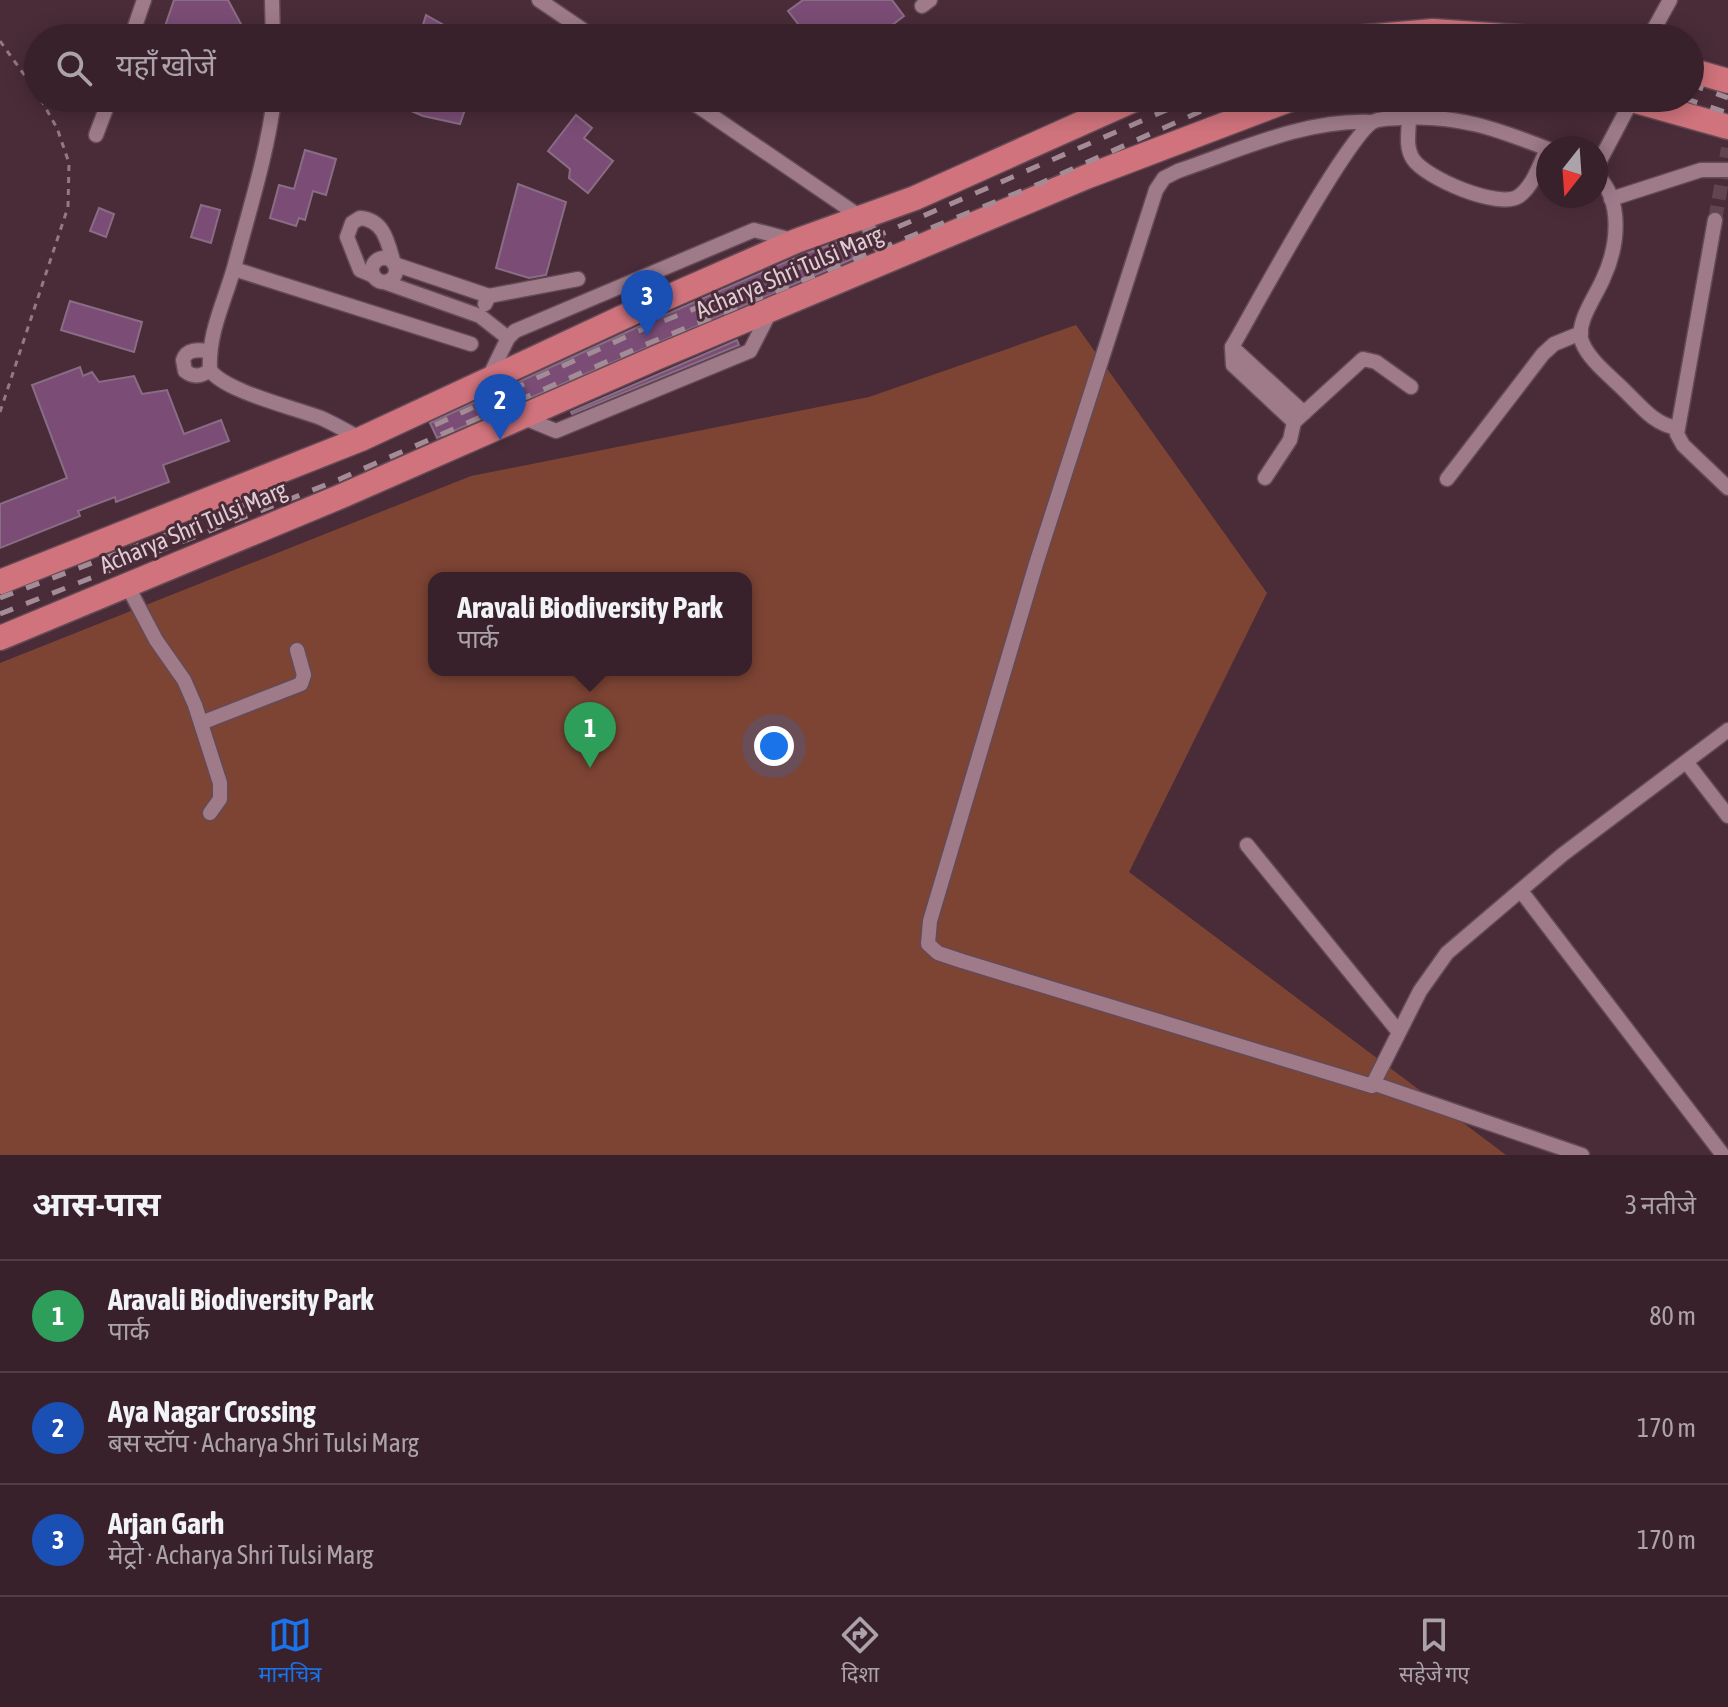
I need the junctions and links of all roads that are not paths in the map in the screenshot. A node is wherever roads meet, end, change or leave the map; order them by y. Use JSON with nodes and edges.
{"nodes":[{"id":1,"x":144,"y":0,"type":"edge"},
{"id":2,"x":272,"y":0,"type":"edge"},
{"id":3,"x":539,"y":0,"type":"edge"},
{"id":4,"x":1670,"y":0,"type":"edge"},
{"id":5,"x":558,"y":6,"type":"edge"},
{"id":6,"x":136,"y":24,"type":"edge"},
{"id":7,"x":273,"y":24,"type":"edge"},
{"id":8,"x":579,"y":24,"type":"edge"},
{"id":9,"x":1657,"y":24,"type":"edge"},
{"id":10,"x":1704,"y":74,"type":"edge"},
{"id":11,"x":1728,"y":81,"type":"edge"},
{"id":12,"x":105,"y":112,"type":"edge"},
{"id":13,"x":271,"y":112,"type":"edge"},
{"id":14,"x":707,"y":112,"type":"edge"},
{"id":15,"x":1107,"y":112,"type":"edge"},
{"id":16,"x":1257,"y":112,"type":"edge"},
{"id":17,"x":1622,"y":112,"type":"edge"},
{"id":18,"x":1674,"y":112,"type":"edge"},
{"id":19,"x":1409,"y":117,"type":"junction"},
{"id":20,"x":1372,"y":122,"type":"junction"},
{"id":21,"x":1728,"y":127,"type":"edge"},
{"id":22,"x":96,"y":135,"type":"dead end"},
{"id":23,"x":1608,"y":144,"type":"edge"},
{"id":24,"x":1536,"y":145,"type":"edge"},
{"id":25,"x":1536,"y":169,"type":"edge"},
{"id":26,"x":1728,"y":170,"type":"edge"},
{"id":27,"x":1608,"y":192,"type":"edge"},
{"id":28,"x":1611,"y":199,"type":"junction"},
{"id":29,"x":862,"y":218,"type":"junction"},
{"id":30,"x":1715,"y":220,"type":"tunnel mouth"},
{"id":31,"x":796,"y":241,"type":"junction"},
{"id":32,"x":890,"y":261,"type":"junction"},
{"id":33,"x":394,"y":264,"type":"junction"},
{"id":34,"x":234,"y":269,"type":"junction"},
{"id":35,"x":379,"y":279,"type":"junction"},
{"id":36,"x":578,"y":279,"type":"dead end"},
{"id":37,"x":489,"y":296,"type":"junction"},
{"id":38,"x":480,"y":316,"type":"junction"},
{"id":39,"x":1581,"y":333,"type":"junction"},
{"id":40,"x":508,"y":338,"type":"junction"},
{"id":41,"x":471,"y":344,"type":"dead end"},
{"id":42,"x":210,"y":351,"type":"junction"},
{"id":43,"x":210,"y":370,"type":"junction"},
{"id":44,"x":488,"y":379,"type":"junction"},
{"id":45,"x":1411,"y":387,"type":"dead end"},
{"id":46,"x":1299,"y":418,"type":"junction"},
{"id":47,"x":1677,"y":428,"type":"junction"},
{"id":48,"x":361,"y":439,"type":"junction"},
{"id":49,"x":1265,"y":478,"type":"dead end"},
{"id":50,"x":1447,"y":479,"type":"dead end"},
{"id":51,"x":1728,"y":488,"type":"edge"},
{"id":52,"x":0,"y":582,"type":"edge"},
{"id":53,"x":127,"y":585,"type":"junction"},
{"id":54,"x":0,"y":638,"type":"edge"},
{"id":55,"x":297,"y":650,"type":"dead end"},
{"id":56,"x":201,"y":723,"type":"junction"},
{"id":57,"x":1728,"y":730,"type":"edge"},
{"id":58,"x":1687,"y":763,"type":"junction"},
{"id":59,"x":210,"y":813,"type":"dead end"},
{"id":60,"x":1728,"y":816,"type":"edge"},
{"id":61,"x":1247,"y":845,"type":"dead end"},
{"id":62,"x":1521,"y":891,"type":"junction"},
{"id":63,"x":1398,"y":1031,"type":"junction"},
{"id":64,"x":1375,"y":1084,"type":"junction"},
{"id":65,"x":1582,"y":1155,"type":"edge"},
{"id":66,"x":1723,"y":1155,"type":"edge"}],
"edges":[{"from":1,"to":6,"type":"street"},
{"from":2,"to":7,"type":"street"},
{"from":3,"to":5,"type":"street"},
{"from":4,"to":9,"type":"street"},
{"from":5,"to":8,"type":"street"},
{"from":10,"to":11,"type":"highway"},
{"from":12,"to":22,"type":"street"},
{"from":13,"to":34,"type":"street"},
{"from":14,"to":29,"type":"street"},
{"from":15,"to":29,"type":"highway","name":"Acharya Shri Tulsi Marg"},
{"from":16,"to":32,"type":"highway","name":"Acharya Shri Tulsi Marg"},
{"from":17,"to":23,"type":"street"},
{"from":18,"to":21,"type":"highway"},
{"from":19,"to":20,"type":"street"},
{"from":19,"to":24,"type":"street"},
{"from":19,"to":25,"type":"street"},
{"from":20,"to":46,"type":"street"},
{"from":20,"to":64,"type":"street"},
{"from":26,"to":28,"type":"street"},
{"from":27,"to":28,"type":"street"},
{"from":28,"to":39,"type":"street"},
{"from":29,"to":31,"type":"highway","name":"Acharya Shri Tulsi Marg"},
{"from":29,"to":32,"type":"street"},
{"from":30,"to":47,"type":"street"},
{"from":31,"to":40,"type":"street"},
{"from":31,"to":44,"type":"highway","name":"Acharya Shri Tulsi Marg"},
{"from":32,"to":53,"type":"highway","name":"Acharya Shri Tulsi Marg"},
{"from":33,"to":35,"type":"street"},
{"from":33,"to":35,"type":"street"},
{"from":33,"to":37,"type":"street"},
{"from":34,"to":41,"type":"street"},
{"from":34,"to":42,"type":"street"},
{"from":35,"to":38,"type":"street"},
{"from":36,"to":37,"type":"street"},
{"from":37,"to":38,"type":"street"},
{"from":38,"to":40,"type":"street"},
{"from":39,"to":47,"type":"street"},
{"from":39,"to":50,"type":"street"},
{"from":40,"to":44,"type":"street"},
{"from":42,"to":43,"type":"street"},
{"from":42,"to":43,"type":"street"},
{"from":43,"to":48,"type":"street"},
{"from":44,"to":48,"type":"highway","name":"Acharya Shri Tulsi Marg"},
{"from":45,"to":46,"type":"street"},
{"from":46,"to":49,"type":"street"},
{"from":47,"to":51,"type":"street"},
{"from":48,"to":52,"type":"highway","name":"Acharya Shri Tulsi Marg"},
{"from":53,"to":54,"type":"highway","name":"Acharya Shri Tulsi Marg"},
{"from":53,"to":56,"type":"street"},
{"from":55,"to":56,"type":"street"},
{"from":56,"to":59,"type":"street"},
{"from":57,"to":58,"type":"street"},
{"from":58,"to":60,"type":"street"},
{"from":58,"to":62,"type":"street"},
{"from":61,"to":63,"type":"street"},
{"from":62,"to":63,"type":"street"},
{"from":62,"to":66,"type":"street"},
{"from":63,"to":64,"type":"street"},
{"from":64,"to":65,"type":"street"}]}
